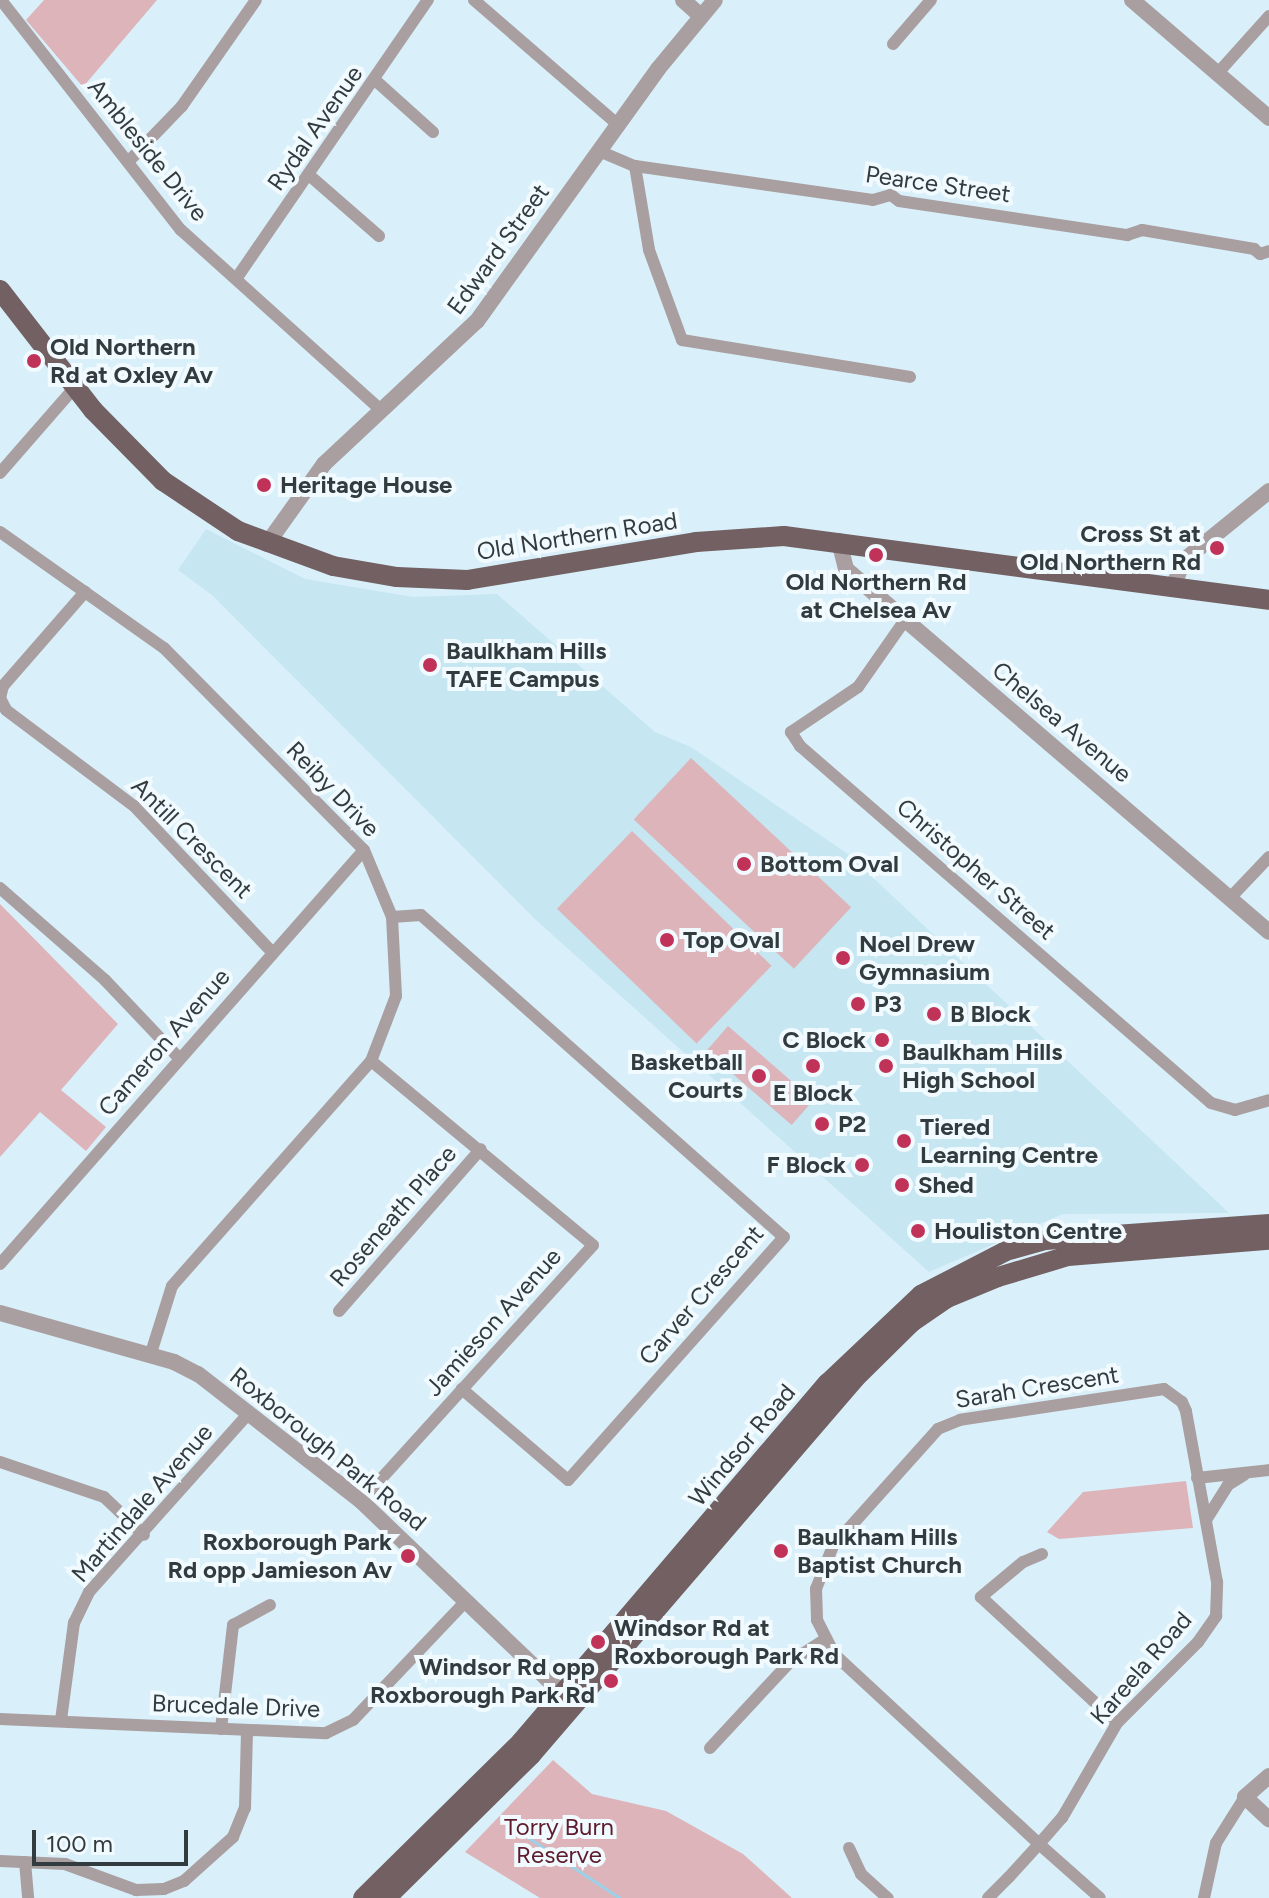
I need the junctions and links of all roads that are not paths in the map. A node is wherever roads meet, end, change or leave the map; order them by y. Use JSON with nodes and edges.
{"nodes":[{"id":1,"x":1,"y":0,"type":"edge"},
{"id":2,"x":256,"y":0,"type":"edge"},
{"id":3,"x":428,"y":0,"type":"edge"},
{"id":4,"x":474,"y":0,"type":"edge"},
{"id":5,"x":683,"y":0,"type":"edge"},
{"id":6,"x":715,"y":0,"type":"edge"},
{"id":7,"x":931,"y":0,"type":"edge"},
{"id":8,"x":1132,"y":0,"type":"edge"},
{"id":9,"x":701,"y":16,"type":"junction"},
{"id":10,"x":1269,"y":16,"type":"edge"},
{"id":11,"x":893,"y":44,"type":"dead end"},
{"id":12,"x":1217,"y":74,"type":"junction"},
{"id":13,"x":375,"y":80,"type":"junction"},
{"id":14,"x":1269,"y":118,"type":"edge"},
{"id":15,"x":617,"y":124,"type":"junction"},
{"id":16,"x":433,"y":132,"type":"dead end"},
{"id":17,"x":599,"y":151,"type":"junction"},
{"id":18,"x":128,"y":162,"type":"junction"},
{"id":19,"x":635,"y":166,"type":"junction"},
{"id":20,"x":309,"y":175,"type":"junction"},
{"id":21,"x":379,"y":236,"type":"dead end"},
{"id":22,"x":1269,"y":251,"type":"edge"},
{"id":23,"x":236,"y":279,"type":"junction"},
{"id":24,"x":0,"y":290,"type":"edge"},
{"id":25,"x":910,"y":377,"type":"dead end"},
{"id":26,"x":75,"y":387,"type":"junction"},
{"id":27,"x":381,"y":410,"type":"junction"},
{"id":28,"x":0,"y":473,"type":"edge"},
{"id":29,"x":1269,"y":491,"type":"edge"},
{"id":30,"x":0,"y":532,"type":"edge"},
{"id":31,"x":839,"y":541,"type":"junction"},
{"id":32,"x":267,"y":544,"type":"junction"},
{"id":33,"x":1174,"y":585,"type":"junction"},
{"id":34,"x":85,"y":592,"type":"junction"},
{"id":35,"x":1269,"y":600,"type":"edge"},
{"id":36,"x":905,"y":620,"type":"junction"},
{"id":37,"x":0,"y":700,"type":"edge"},
{"id":38,"x":364,"y":850,"type":"junction"},
{"id":39,"x":1269,"y":857,"type":"edge"},
{"id":40,"x":0,"y":888,"type":"edge"},
{"id":41,"x":1231,"y":897,"type":"junction"},
{"id":42,"x":392,"y":917,"type":"junction"},
{"id":43,"x":1269,"y":932,"type":"edge"},
{"id":44,"x":272,"y":952,"type":"junction"},
{"id":45,"x":179,"y":1058,"type":"junction"},
{"id":46,"x":371,"y":1061,"type":"junction"},
{"id":47,"x":1269,"y":1100,"type":"edge"},
{"id":48,"x":481,"y":1149,"type":"junction"},
{"id":49,"x":1269,"y":1224,"type":"edge"},
{"id":50,"x":1269,"y":1240,"type":"edge"},
{"id":51,"x":0,"y":1264,"type":"edge"},
{"id":52,"x":339,"y":1311,"type":"dead end"},
{"id":53,"x":0,"y":1313,"type":"edge"},
{"id":54,"x":150,"y":1356,"type":"junction"},
{"id":55,"x":462,"y":1389,"type":"junction"},
{"id":56,"x":248,"y":1414,"type":"junction"},
{"id":57,"x":0,"y":1462,"type":"edge"},
{"id":58,"x":1269,"y":1470,"type":"edge"},
{"id":59,"x":1246,"y":1473,"type":"junction"},
{"id":60,"x":1197,"y":1478,"type":"junction"},
{"id":61,"x":361,"y":1501,"type":"junction"},
{"id":62,"x":1206,"y":1520,"type":"junction"},
{"id":63,"x":144,"y":1535,"type":"junction"},
{"id":64,"x":1042,"y":1554,"type":"dead end"},
{"id":65,"x":465,"y":1602,"type":"junction"},
{"id":66,"x":270,"y":1605,"type":"dead end"},
{"id":67,"x":824,"y":1640,"type":"junction"},
{"id":68,"x":569,"y":1700,"type":"junction"},
{"id":69,"x":0,"y":1719,"type":"edge"},
{"id":70,"x":61,"y":1720,"type":"junction"},
{"id":71,"x":1117,"y":1723,"type":"junction"},
{"id":72,"x":221,"y":1729,"type":"junction"},
{"id":73,"x":247,"y":1732,"type":"junction"},
{"id":74,"x":710,"y":1748,"type":"dead end"},
{"id":75,"x":1269,"y":1776,"type":"edge"},
{"id":76,"x":1245,"y":1797,"type":"junction"},
{"id":77,"x":1269,"y":1819,"type":"edge"},
{"id":78,"x":1039,"y":1844,"type":"junction"},
{"id":79,"x":849,"y":1848,"type":"dead end"},
{"id":80,"x":0,"y":1861,"type":"edge"},
{"id":81,"x":25,"y":1862,"type":"junction"},
{"id":82,"x":28,"y":1898,"type":"edge"},
{"id":83,"x":363,"y":1898,"type":"edge"},
{"id":84,"x":386,"y":1898,"type":"edge"},
{"id":85,"x":888,"y":1898,"type":"edge"},
{"id":86,"x":988,"y":1898,"type":"edge"},
{"id":87,"x":1100,"y":1898,"type":"edge"},
{"id":88,"x":1204,"y":1898,"type":"edge"}],
"edges":[{"from":1,"to":18,"type":"street","name":"Ambleside Drive"},
{"from":2,"to":18,"type":"street"},
{"from":3,"to":13,"type":"street","name":"Rydal Avenue"},
{"from":4,"to":15,"type":"street"},
{"from":5,"to":9,"type":"street"},
{"from":6,"to":9,"type":"street","name":"Edward Street"},
{"from":7,"to":11,"type":"street"},
{"from":8,"to":12,"type":"street"},
{"from":9,"to":15,"type":"street","name":"Edward Street"},
{"from":10,"to":12,"type":"street"},
{"from":12,"to":14,"type":"street"},
{"from":13,"to":16,"type":"street"},
{"from":13,"to":20,"type":"street","name":"Rydal Avenue"},
{"from":15,"to":17,"type":"street","name":"Edward Street"},
{"from":17,"to":19,"type":"street","name":"Pearce Street"},
{"from":17,"to":27,"type":"street","name":"Edward Street"},
{"from":18,"to":23,"type":"street","name":"Ambleside Drive"},
{"from":19,"to":22,"type":"street","name":"Pearce Street"},
{"from":19,"to":25,"type":"street"},
{"from":20,"to":21,"type":"street"},
{"from":20,"to":23,"type":"street","name":"Rydal Avenue"},
{"from":23,"to":27,"type":"street","name":"Ambleside Drive"},
{"from":24,"to":26,"type":"main road","name":"Old Northern Road"},
{"from":26,"to":28,"type":"street"},
{"from":26,"to":32,"type":"main road","name":"Old Northern Road"},
{"from":27,"to":32,"type":"street","name":"Edward Street"},
{"from":29,"to":33,"type":"street"},
{"from":30,"to":34,"type":"street","name":"Reiby Drive"},
{"from":31,"to":32,"type":"main road","name":"Old Northern Road"},
{"from":31,"to":33,"type":"main road","name":"Old Northern Road"},
{"from":31,"to":36,"type":"street","name":"Chelsea Avenue"},
{"from":33,"to":35,"type":"main road","name":"Old Northern Road"},
{"from":34,"to":37,"type":"street","name":"Antill Crescent"},
{"from":34,"to":38,"type":"street","name":"Reiby Drive"},
{"from":36,"to":41,"type":"street","name":"Chelsea Avenue"},
{"from":36,"to":47,"type":"street","name":"Christopher Street"},
{"from":37,"to":44,"type":"street","name":"Antill Crescent"},
{"from":38,"to":42,"type":"street","name":"Reiby Drive"},
{"from":38,"to":44,"type":"street","name":"Cameron Avenue"},
{"from":39,"to":41,"type":"street"},
{"from":40,"to":45,"type":"street"},
{"from":41,"to":43,"type":"street","name":"Chelsea Avenue"},
{"from":42,"to":46,"type":"street","name":"Reiby Drive"},
{"from":42,"to":55,"type":"street","name":"Carver Crescent"},
{"from":44,"to":45,"type":"street","name":"Cameron Avenue"},
{"from":45,"to":51,"type":"street","name":"Cameron Avenue"},
{"from":46,"to":48,"type":"street","name":"Jamieson Avenue"},
{"from":46,"to":54,"type":"street","name":"Reiby Drive"},
{"from":48,"to":52,"type":"street","name":"Roseneath Place"},
{"from":48,"to":55,"type":"street","name":"Jamieson Avenue"},
{"from":49,"to":68,"type":"main road","name":"Windsor Road"},
{"from":50,"to":68,"type":"main road","name":"Windsor Road"},
{"from":53,"to":54,"type":"street","name":"Roxborough Park Road"},
{"from":54,"to":56,"type":"street","name":"Roxborough Park Road"},
{"from":55,"to":61,"type":"street","name":"Jamieson Avenue"},
{"from":56,"to":61,"type":"street","name":"Roxborough Park Road"},
{"from":56,"to":63,"type":"street","name":"Martindale Avenue"},
{"from":57,"to":63,"type":"street"},
{"from":58,"to":59,"type":"street"},
{"from":59,"to":60,"type":"street"},
{"from":59,"to":62,"type":"street"},
{"from":60,"to":62,"type":"street","name":"Kareela Road"},
{"from":60,"to":67,"type":"street","name":"Sarah Crescent"},
{"from":61,"to":65,"type":"street","name":"Roxborough Park Road"},
{"from":62,"to":71,"type":"street","name":"Kareela Road"},
{"from":63,"to":70,"type":"street","name":"Martindale Avenue"},
{"from":64,"to":71,"type":"street"},
{"from":65,"to":68,"type":"street","name":"Roxborough Park Road"},
{"from":65,"to":73,"type":"street","name":"Brucedale Drive"},
{"from":66,"to":72,"type":"street"},
{"from":67,"to":74,"type":"street"},
{"from":67,"to":78,"type":"street"},
{"from":68,"to":83,"type":"main road","name":"Windsor Road"},
{"from":68,"to":84,"type":"main road","name":"Windsor Road"},
{"from":69,"to":70,"type":"street","name":"Brucedale Drive"},
{"from":70,"to":72,"type":"street","name":"Brucedale Drive"},
{"from":71,"to":78,"type":"street","name":"Kareela Road"},
{"from":72,"to":73,"type":"street","name":"Brucedale Drive"},
{"from":73,"to":81,"type":"street"},
{"from":75,"to":76,"type":"street"},
{"from":76,"to":77,"type":"street"},
{"from":76,"to":88,"type":"street"},
{"from":78,"to":86,"type":"street","name":"Kareela Road"},
{"from":78,"to":87,"type":"street"},
{"from":79,"to":85,"type":"street"},
{"from":80,"to":81,"type":"street"},
{"from":81,"to":82,"type":"street"}]}
